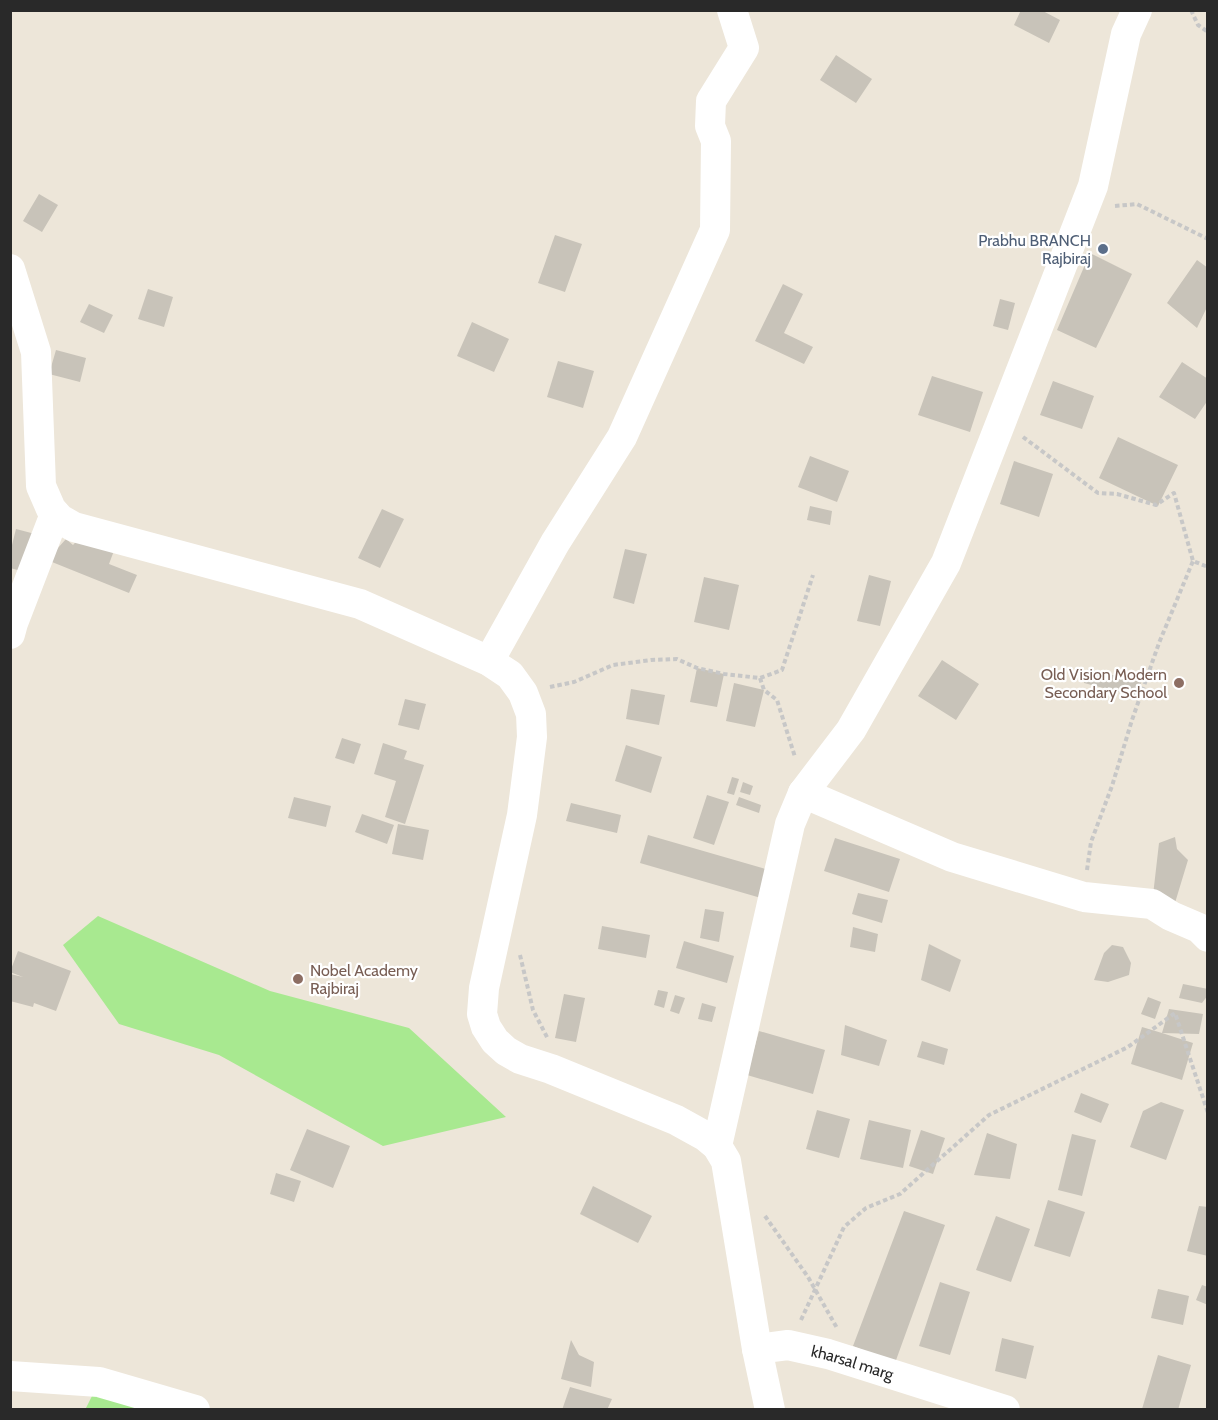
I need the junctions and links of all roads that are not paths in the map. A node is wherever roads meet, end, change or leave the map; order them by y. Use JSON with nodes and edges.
{"nodes":[{"id":1,"x":732,"y":10,"type":"edge"},
{"id":2,"x":1137,"y":10,"type":"edge"},
{"id":3,"x":10,"y":269,"type":"edge"},
{"id":4,"x":55,"y":514,"type":"junction"},
{"id":5,"x":10,"y":634,"type":"edge"},
{"id":6,"x":489,"y":661,"type":"junction"},
{"id":7,"x":803,"y":793,"type":"junction"},
{"id":8,"x":1208,"y":937,"type":"edge"},
{"id":9,"x":717,"y":1146,"type":"junction"},
{"id":10,"x":757,"y":1349,"type":"junction"},
{"id":11,"x":10,"y":1376,"type":"edge"},
{"id":12,"x":195,"y":1410,"type":"edge"},
{"id":13,"x":770,"y":1410,"type":"edge"},
{"id":14,"x":1005,"y":1410,"type":"edge"}],
"edges":[{"from":1,"to":6,"type":"street"},
{"from":2,"to":7,"type":"street"},
{"from":3,"to":4,"type":"street"},
{"from":4,"to":5,"type":"street"},
{"from":4,"to":6,"type":"street"},
{"from":6,"to":9,"type":"street"},
{"from":7,"to":8,"type":"street"},
{"from":7,"to":9,"type":"street"},
{"from":9,"to":10,"type":"street"},
{"from":10,"to":13,"type":"street"},
{"from":10,"to":14,"type":"street","name":"kharsal marg"},
{"from":11,"to":12,"type":"street"}]}
